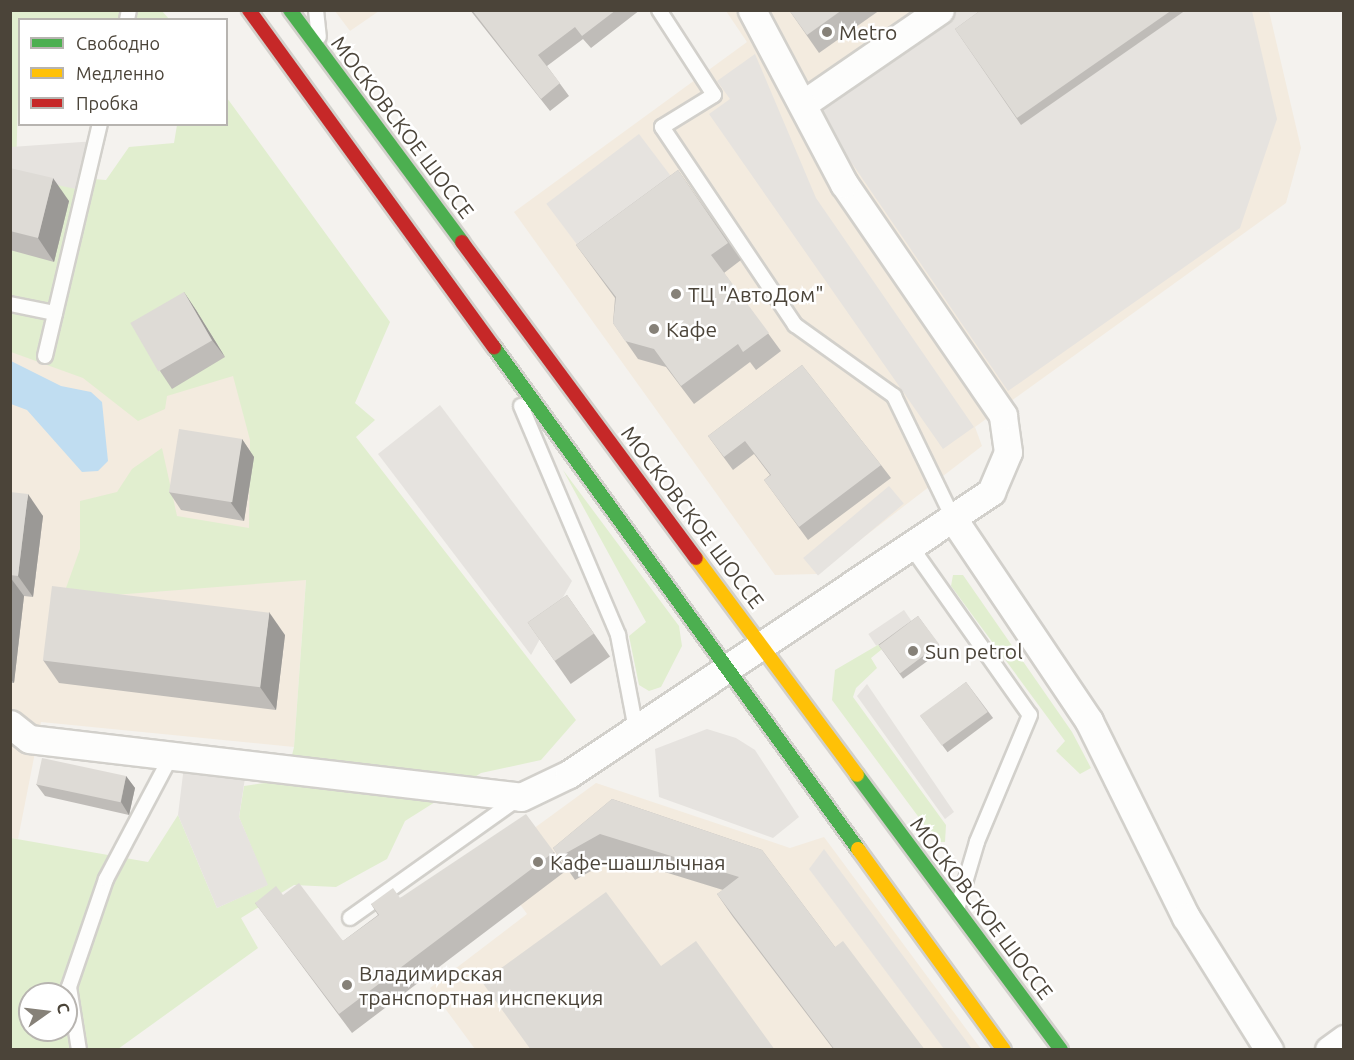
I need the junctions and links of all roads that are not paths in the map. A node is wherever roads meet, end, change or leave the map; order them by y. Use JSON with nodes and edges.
{"nodes":[{"id":1,"x":249,"y":10,"type":"edge"},
{"id":2,"x":290,"y":10,"type":"edge"},
{"id":3,"x":316,"y":10,"type":"edge"},
{"id":4,"x":659,"y":10,"type":"edge"},
{"id":5,"x":752,"y":10,"type":"edge"},
{"id":6,"x":940,"y":10,"type":"edge"},
{"id":7,"x":320,"y":51,"type":"junction"},
{"id":8,"x":803,"y":104,"type":"junction"},
{"id":9,"x":100,"y":126,"type":"edge"},
{"id":10,"x":10,"y":304,"type":"edge"},
{"id":11,"x":56,"y":313,"type":"junction"},
{"id":12,"x":485,"y":334,"type":"junction"},
{"id":13,"x":45,"y":356,"type":"dead end"},
{"id":14,"x":954,"y":520,"type":"junction"},
{"id":15,"x":912,"y":548,"type":"junction"},
{"id":16,"x":763,"y":646,"type":"junction"},
{"id":17,"x":729,"y":668,"type":"junction"},
{"id":18,"x":10,"y":724,"type":"edge"},
{"id":19,"x":636,"y":729,"type":"junction"},
{"id":20,"x":171,"y":756,"type":"junction"},
{"id":21,"x":521,"y":797,"type":"junction"},
{"id":22,"x":957,"y":910,"type":"junction"},
{"id":23,"x":350,"y":918,"type":"dead end"},
{"id":24,"x":1344,"y":1039,"type":"edge"},
{"id":25,"x":79,"y":1050,"type":"edge"},
{"id":26,"x":1004,"y":1050,"type":"edge"},
{"id":27,"x":1061,"y":1050,"type":"edge"},
{"id":28,"x":1269,"y":1050,"type":"edge"},
{"id":29,"x":1329,"y":1050,"type":"edge"}],
"edges":[{"from":1,"to":12,"type":"highway"},
{"from":2,"to":7,"type":"highway","name":"МОСКОВСКОЕ ШОССЕ"},
{"from":3,"to":7,"type":"lane"},
{"from":4,"to":14,"type":"lane"},
{"from":5,"to":8,"type":"street"},
{"from":6,"to":8,"type":"street"},
{"from":7,"to":16,"type":"highway","name":"МОСКОВСКОЕ ШОССЕ"},
{"from":8,"to":14,"type":"street"},
{"from":9,"to":11,"type":"lane"},
{"from":10,"to":11,"type":"lane"},
{"from":11,"to":13,"type":"lane"},
{"from":12,"to":17,"type":"highway"},
{"from":12,"to":19,"type":"lane"},
{"from":14,"to":15,"type":"street"},
{"from":14,"to":28,"type":"street"},
{"from":15,"to":16,"type":"street"},
{"from":15,"to":22,"type":"lane"},
{"from":16,"to":17,"type":"street"},
{"from":16,"to":22,"type":"highway","name":"МОСКОВСКОЕ ШОССЕ"},
{"from":17,"to":19,"type":"street"},
{"from":17,"to":26,"type":"highway"},
{"from":18,"to":20,"type":"street"},
{"from":19,"to":21,"type":"street"},
{"from":20,"to":21,"type":"street"},
{"from":20,"to":25,"type":"lane"},
{"from":21,"to":23,"type":"lane"},
{"from":22,"to":27,"type":"highway","name":"МОСКОВСКОЕ ШОССЕ"},
{"from":24,"to":29,"type":"street"}]}
